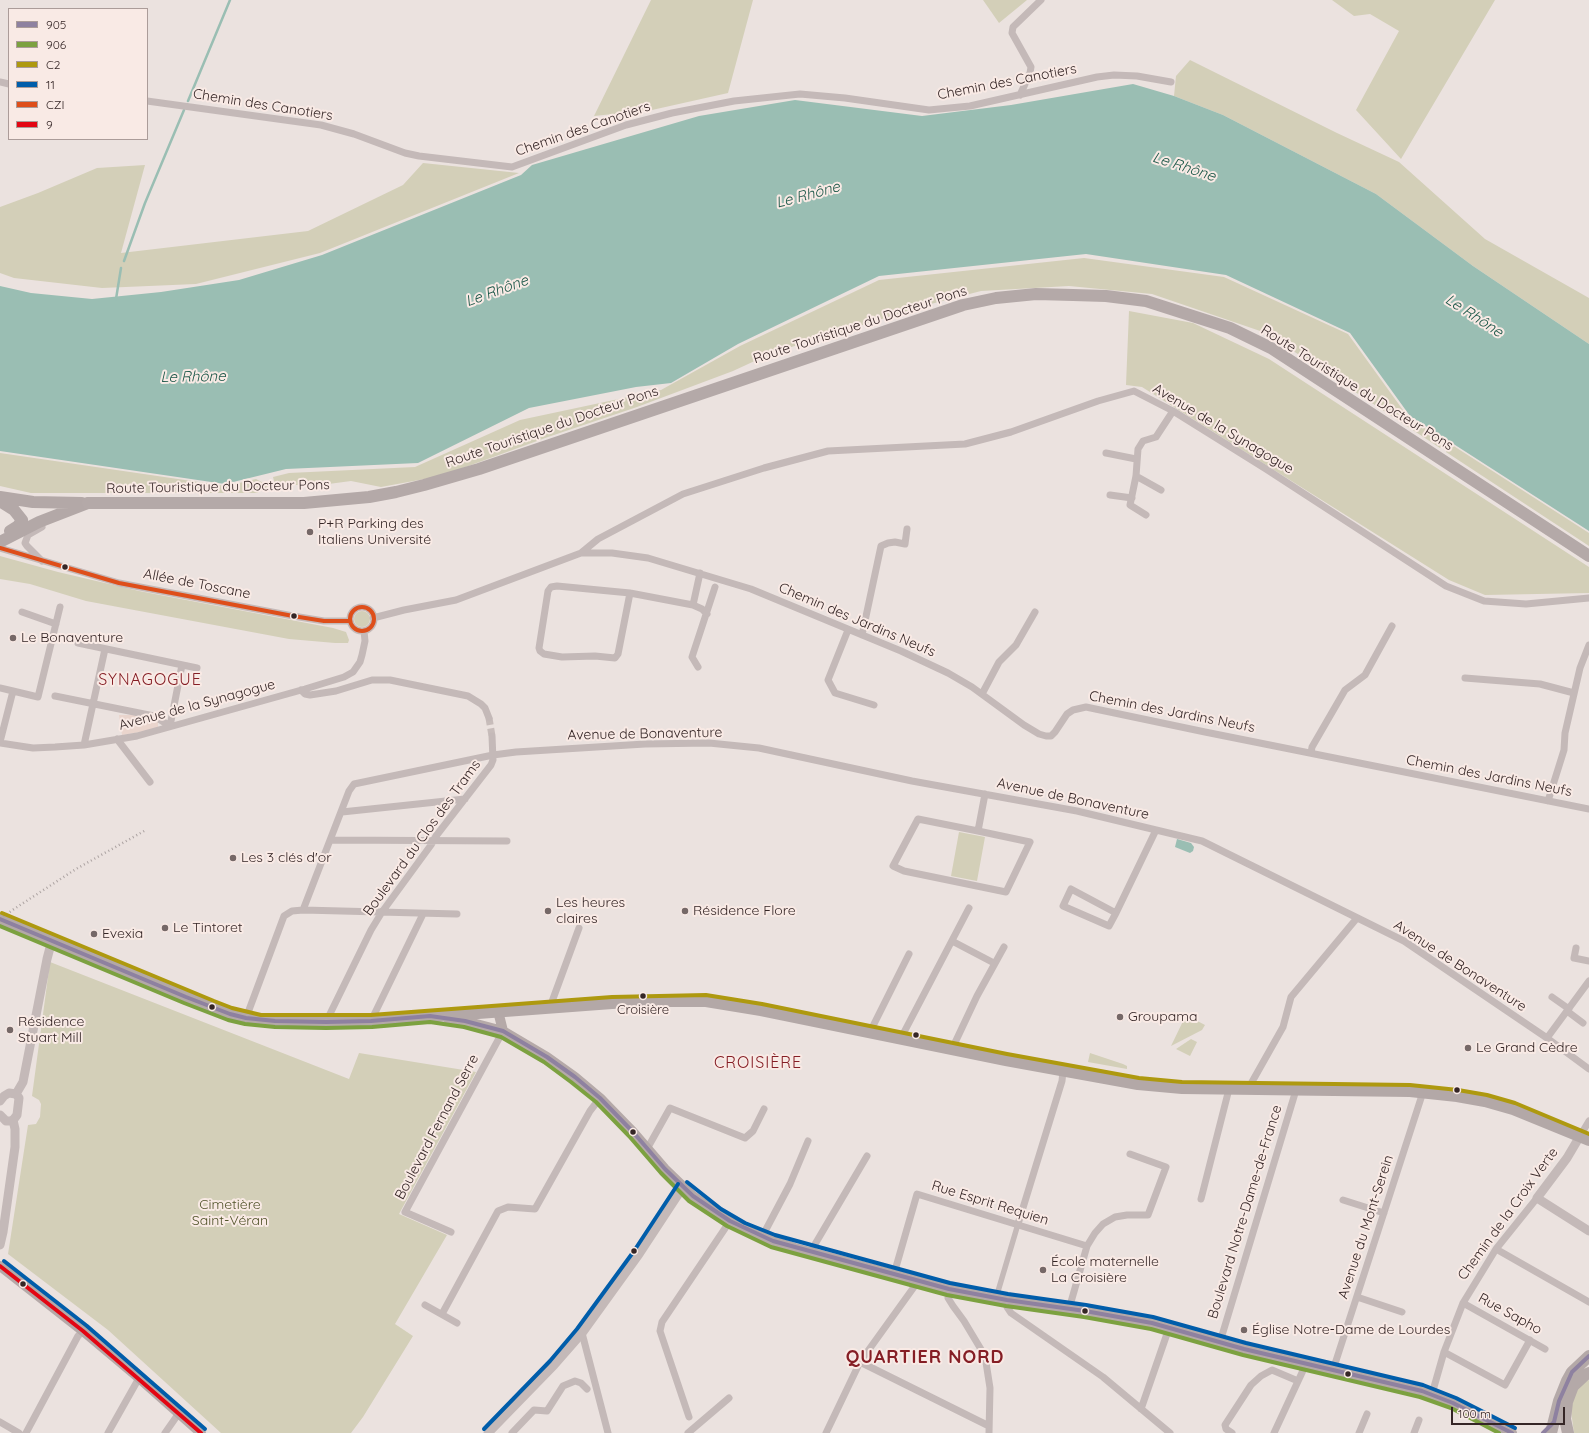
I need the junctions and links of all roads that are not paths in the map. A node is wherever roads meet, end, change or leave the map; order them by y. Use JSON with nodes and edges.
{"nodes":[{"id":1,"x":1040,"y":0,"type":"edge"},
{"id":2,"x":1170,"y":82,"type":"dead end"},
{"id":3,"x":1020,"y":95,"type":"junction"},
{"id":4,"x":148,"y":102,"type":"edge"},
{"id":5,"x":1173,"y":411,"type":"junction"},
{"id":6,"x":1106,"y":453,"type":"dead end"},
{"id":7,"x":1136,"y":459,"type":"junction"},
{"id":8,"x":1136,"y":476,"type":"junction"},
{"id":9,"x":1161,"y":490,"type":"dead end"},
{"id":10,"x":1110,"y":495,"type":"dead end"},
{"id":11,"x":0,"y":497,"type":"edge"},
{"id":12,"x":1132,"y":498,"type":"junction"},
{"id":13,"x":0,"y":501,"type":"edge"},
{"id":14,"x":88,"y":503,"type":"junction"},
{"id":15,"x":1146,"y":515,"type":"dead end"},
{"id":16,"x":56,"y":517,"type":"junction"},
{"id":17,"x":908,"y":529,"type":"dead end"},
{"id":18,"x":0,"y":536,"type":"edge"},
{"id":19,"x":0,"y":542,"type":"edge"},
{"id":20,"x":0,"y":548,"type":"edge"},
{"id":21,"x":581,"y":553,"type":"junction"},
{"id":22,"x":1589,"y":556,"type":"edge"},
{"id":23,"x":42,"y":561,"type":"junction"},
{"id":24,"x":700,"y":573,"type":"junction"},
{"id":25,"x":715,"y":587,"type":"dead end"},
{"id":26,"x":630,"y":594,"type":"junction"},
{"id":27,"x":1589,"y":598,"type":"edge"},
{"id":28,"x":693,"y":605,"type":"junction"},
{"id":29,"x":60,"y":607,"type":"dead end"},
{"id":30,"x":22,"y":612,"type":"dead end"},
{"id":31,"x":1035,"y":612,"type":"dead end"},
{"id":32,"x":707,"y":614,"type":"junction"},
{"id":33,"x":373,"y":618,"type":"junction"},
{"id":34,"x":350,"y":621,"type":"junction"},
{"id":35,"x":56,"y":624,"type":"junction"},
{"id":36,"x":1392,"y":626,"type":"dead end"},
{"id":37,"x":848,"y":630,"type":"junction"},
{"id":38,"x":364,"y":631,"type":"junction"},
{"id":39,"x":862,"y":636,"type":"junction"},
{"id":40,"x":78,"y":643,"type":"dead end"},
{"id":41,"x":1589,"y":645,"type":"edge"},
{"id":42,"x":105,"y":648,"type":"junction"},
{"id":43,"x":182,"y":665,"type":"junction"},
{"id":44,"x":698,"y":667,"type":"dead end"},
{"id":45,"x":197,"y":668,"type":"dead end"},
{"id":46,"x":1465,"y":678,"type":"dead end"},
{"id":47,"x":0,"y":688,"type":"edge"},
{"id":48,"x":301,"y":690,"type":"junction"},
{"id":49,"x":13,"y":691,"type":"junction"},
{"id":50,"x":1574,"y":693,"type":"junction"},
{"id":51,"x":982,"y":694,"type":"junction"},
{"id":52,"x":55,"y":696,"type":"dead end"},
{"id":53,"x":93,"y":704,"type":"junction"},
{"id":54,"x":874,"y":705,"type":"dead end"},
{"id":55,"x":489,"y":718,"type":"tunnel mouth"},
{"id":56,"x":170,"y":726,"type":"junction"},
{"id":57,"x":492,"y":736,"type":"tunnel mouth"},
{"id":58,"x":116,"y":739,"type":"junction"},
{"id":59,"x":0,"y":743,"type":"edge"},
{"id":60,"x":84,"y":745,"type":"junction"},
{"id":61,"x":1310,"y":753,"type":"junction"},
{"id":62,"x":493,"y":755,"type":"junction"},
{"id":63,"x":150,"y":782,"type":"dead end"},
{"id":64,"x":985,"y":794,"type":"junction"},
{"id":65,"x":465,"y":799,"type":"junction"},
{"id":66,"x":1548,"y":801,"type":"junction"},
{"id":67,"x":1589,"y":809,"type":"edge"},
{"id":68,"x":342,"y":812,"type":"junction"},
{"id":69,"x":1156,"y":830,"type":"junction"},
{"id":70,"x":978,"y":831,"type":"junction"},
{"id":71,"x":331,"y":840,"type":"junction"},
{"id":72,"x":434,"y":840,"type":"junction"},
{"id":73,"x":507,"y":840,"type":"dead end"},
{"id":74,"x":970,"y":908,"type":"dead end"},
{"id":75,"x":303,"y":910,"type":"junction"},
{"id":76,"x":382,"y":912,"type":"junction"},
{"id":77,"x":1116,"y":913,"type":"junction"},
{"id":78,"x":423,"y":914,"type":"junction"},
{"id":79,"x":457,"y":914,"type":"dead end"},
{"id":80,"x":1357,"y":918,"type":"junction"},
{"id":81,"x":0,"y":919,"type":"edge"},
{"id":82,"x":579,"y":928,"type":"dead end"},
{"id":83,"x":52,"y":940,"type":"junction"},
{"id":84,"x":952,"y":941,"type":"junction"},
{"id":85,"x":1004,"y":947,"type":"dead end"},
{"id":86,"x":1576,"y":948,"type":"dead end"},
{"id":87,"x":909,"y":954,"type":"dead end"},
{"id":88,"x":1589,"y":961,"type":"edge"},
{"id":89,"x":992,"y":962,"type":"dead end"},
{"id":90,"x":1589,"y":981,"type":"edge"},
{"id":91,"x":1552,"y":996,"type":"dead end"},
{"id":92,"x":550,"y":1007,"type":"junction"},
{"id":93,"x":1568,"y":1010,"type":"junction"},
{"id":94,"x":498,"y":1011,"type":"junction"},
{"id":95,"x":430,"y":1016,"type":"junction"},
{"id":96,"x":246,"y":1018,"type":"junction"},
{"id":97,"x":371,"y":1021,"type":"junction"},
{"id":98,"x":326,"y":1022,"type":"junction"},
{"id":99,"x":1583,"y":1023,"type":"dead end"},
{"id":100,"x":503,"y":1031,"type":"junction"},
{"id":101,"x":870,"y":1032,"type":"junction"},
{"id":102,"x":901,"y":1038,"type":"junction"},
{"id":103,"x":1547,"y":1038,"type":"junction"},
{"id":104,"x":952,"y":1049,"type":"junction"},
{"id":105,"x":1589,"y":1069,"type":"edge"},
{"id":106,"x":1064,"y":1071,"type":"junction"},
{"id":107,"x":1229,"y":1088,"type":"junction"},
{"id":108,"x":1248,"y":1089,"type":"junction"},
{"id":109,"x":1296,"y":1090,"type":"junction"},
{"id":110,"x":1423,"y":1092,"type":"junction"},
{"id":111,"x":16,"y":1094,"type":"junction"},
{"id":112,"x":600,"y":1098,"type":"junction"},
{"id":113,"x":0,"y":1101,"type":"edge"},
{"id":114,"x":764,"y":1109,"type":"dead end"},
{"id":115,"x":0,"y":1115,"type":"edge"},
{"id":116,"x":13,"y":1120,"type":"junction"},
{"id":117,"x":1589,"y":1121,"type":"edge"},
{"id":118,"x":1584,"y":1138,"type":"edge"},
{"id":119,"x":808,"y":1142,"type":"dead end"},
{"id":120,"x":647,"y":1149,"type":"junction"},
{"id":121,"x":1130,"y":1154,"type":"dead end"},
{"id":122,"x":867,"y":1156,"type":"dead end"},
{"id":123,"x":683,"y":1187,"type":"junction"},
{"id":124,"x":1201,"y":1198,"type":"dead end"},
{"id":125,"x":1537,"y":1198,"type":"junction"},
{"id":126,"x":1343,"y":1200,"type":"dead end"},
{"id":127,"x":1384,"y":1213,"type":"junction"},
{"id":128,"x":730,"y":1221,"type":"junction"},
{"id":129,"x":1018,"y":1224,"type":"junction"},
{"id":130,"x":450,"y":1232,"type":"dead end"},
{"id":131,"x":1589,"y":1232,"type":"edge"},
{"id":132,"x":762,"y":1237,"type":"junction"},
{"id":133,"x":0,"y":1245,"type":"edge"},
{"id":134,"x":1087,"y":1246,"type":"junction"},
{"id":135,"x":1496,"y":1250,"type":"junction"},
{"id":136,"x":811,"y":1251,"type":"junction"},
{"id":137,"x":1,"y":1268,"type":"edge"},
{"id":138,"x":894,"y":1274,"type":"junction"},
{"id":139,"x":916,"y":1280,"type":"junction"},
{"id":140,"x":949,"y":1289,"type":"junction"},
{"id":141,"x":1357,"y":1297,"type":"junction"},
{"id":142,"x":996,"y":1298,"type":"junction"},
{"id":143,"x":1007,"y":1300,"type":"junction"},
{"id":144,"x":1462,"y":1302,"type":"junction"},
{"id":145,"x":1589,"y":1302,"type":"edge"},
{"id":146,"x":425,"y":1305,"type":"dead end"},
{"id":147,"x":1069,"y":1309,"type":"junction"},
{"id":148,"x":1402,"y":1312,"type":"dead end"},
{"id":149,"x":442,"y":1314,"type":"junction"},
{"id":150,"x":458,"y":1323,"type":"dead end"},
{"id":151,"x":1169,"y":1328,"type":"junction"},
{"id":152,"x":83,"y":1331,"type":"junction"},
{"id":153,"x":582,"y":1333,"type":"junction"},
{"id":154,"x":1530,"y":1340,"type":"junction"},
{"id":155,"x":1220,"y":1342,"type":"junction"},
{"id":156,"x":1545,"y":1349,"type":"dead end"},
{"id":157,"x":1444,"y":1352,"type":"junction"},
{"id":158,"x":1589,"y":1356,"type":"edge"},
{"id":159,"x":860,"y":1362,"type":"junction"},
{"id":160,"x":1306,"y":1364,"type":"junction"},
{"id":161,"x":1333,"y":1370,"type":"junction"},
{"id":162,"x":1589,"y":1373,"type":"edge"},
{"id":163,"x":139,"y":1378,"type":"junction"},
{"id":164,"x":1298,"y":1381,"type":"junction"},
{"id":165,"x":587,"y":1389,"type":"dead end"},
{"id":166,"x":1432,"y":1394,"type":"junction"},
{"id":167,"x":729,"y":1398,"type":"dead end"},
{"id":168,"x":1142,"y":1409,"type":"junction"},
{"id":169,"x":178,"y":1412,"type":"junction"},
{"id":170,"x":1367,"y":1414,"type":"dead end"},
{"id":171,"x":689,"y":1417,"type":"dead end"},
{"id":172,"x":1419,"y":1420,"type":"dead end"},
{"id":173,"x":0,"y":1422,"type":"edge"},
{"id":174,"x":1552,"y":1428,"type":"edge"},
{"id":175,"x":989,"y":1430,"type":"edge"},
{"id":176,"x":19,"y":1433,"type":"edge"},
{"id":177,"x":26,"y":1433,"type":"edge"},
{"id":178,"x":108,"y":1433,"type":"edge"},
{"id":179,"x":165,"y":1433,"type":"edge"},
{"id":180,"x":201,"y":1433,"type":"edge"},
{"id":181,"x":488,"y":1433,"type":"edge"},
{"id":182,"x":512,"y":1433,"type":"edge"},
{"id":183,"x":608,"y":1433,"type":"edge"},
{"id":184,"x":688,"y":1433,"type":"edge"},
{"id":185,"x":826,"y":1433,"type":"edge"},
{"id":186,"x":1170,"y":1433,"type":"edge"},
{"id":187,"x":1232,"y":1433,"type":"edge"},
{"id":188,"x":1274,"y":1433,"type":"edge"},
{"id":189,"x":1359,"y":1433,"type":"edge"},
{"id":190,"x":1414,"y":1433,"type":"edge"},
{"id":191,"x":1512,"y":1433,"type":"edge"},
{"id":192,"x":1543,"y":1433,"type":"edge"},
{"id":193,"x":1568,"y":1433,"type":"edge"}],
"edges":[{"from":1,"to":3,"type":"street"},
{"from":2,"to":3,"type":"street","name":"Chemin des Canotiers"},
{"from":3,"to":4,"type":"street","name":"Chemin des Canotiers"},
{"from":5,"to":7,"type":"street"},
{"from":5,"to":21,"type":"street","name":"Avenue de la Synagogue"},
{"from":5,"to":27,"type":"street","name":"Avenue de la Synagogue"},
{"from":6,"to":7,"type":"street"},
{"from":7,"to":8,"type":"street"},
{"from":8,"to":9,"type":"street"},
{"from":8,"to":12,"type":"street"},
{"from":10,"to":12,"type":"street"},
{"from":11,"to":14,"type":"main road"},
{"from":12,"to":15,"type":"street"},
{"from":13,"to":18,"type":"main road"},
{"from":14,"to":16,"type":"main road"},
{"from":14,"to":22,"type":"highway","name":"Route Touristique du Docteur Pons"},
{"from":16,"to":19,"type":"main road"},
{"from":16,"to":23,"type":"street","name":"Allée de Toscane"},
{"from":17,"to":39,"type":"street"},
{"from":20,"to":23,"type":"street","name":"Allée de Toscane"},
{"from":21,"to":24,"type":"street","name":"Chemin des Jardins Neufs"},
{"from":21,"to":33,"type":"street","name":"Avenue de la Synagogue"},
{"from":23,"to":34,"type":"street","name":"Allée de Toscane"},
{"from":24,"to":28,"type":"street"},
{"from":24,"to":37,"type":"street","name":"Chemin des Jardins Neufs"},
{"from":25,"to":32,"type":"street"},
{"from":26,"to":26,"type":"street"},
{"from":26,"to":28,"type":"street"},
{"from":28,"to":32,"type":"street"},
{"from":29,"to":35,"type":"street"},
{"from":30,"to":35,"type":"street"},
{"from":31,"to":51,"type":"street"},
{"from":32,"to":44,"type":"street"},
{"from":33,"to":34,"type":"street"},
{"from":33,"to":38,"type":"street"},
{"from":34,"to":38,"type":"street"},
{"from":35,"to":49,"type":"street"},
{"from":36,"to":61,"type":"street"},
{"from":37,"to":39,"type":"street","name":"Chemin des Jardins Neufs"},
{"from":37,"to":54,"type":"street"},
{"from":38,"to":48,"type":"street","name":"Avenue de la Synagogue"},
{"from":39,"to":51,"type":"street","name":"Chemin des Jardins Neufs"},
{"from":40,"to":42,"type":"street"},
{"from":41,"to":50,"type":"street"},
{"from":42,"to":43,"type":"street"},
{"from":42,"to":53,"type":"street"},
{"from":43,"to":45,"type":"street"},
{"from":43,"to":56,"type":"street"},
{"from":46,"to":50,"type":"street"},
{"from":47,"to":49,"type":"street"},
{"from":48,"to":55,"type":"street"},
{"from":48,"to":56,"type":"street","name":"Avenue de la Synagogue"},
{"from":49,"to":59,"type":"street"},
{"from":50,"to":66,"type":"street"},
{"from":51,"to":61,"type":"street","name":"Chemin des Jardins Neufs"},
{"from":52,"to":53,"type":"street"},
{"from":53,"to":56,"type":"street"},
{"from":53,"to":60,"type":"street"},
{"from":56,"to":58,"type":"street","name":"Avenue de la Synagogue"},
{"from":57,"to":62,"type":"street"},
{"from":58,"to":60,"type":"street","name":"Avenue de la Synagogue"},
{"from":58,"to":63,"type":"street"},
{"from":59,"to":60,"type":"street","name":"Avenue de la Synagogue"},
{"from":61,"to":66,"type":"street","name":"Chemin des Jardins Neufs"},
{"from":62,"to":64,"type":"street","name":"Avenue de Bonaventure"},
{"from":62,"to":65,"type":"street","name":"Boulevard du Clos des Trams"},
{"from":62,"to":68,"type":"street","name":"Avenue de Bonaventure"},
{"from":64,"to":69,"type":"street","name":"Avenue de Bonaventure"},
{"from":64,"to":70,"type":"street"},
{"from":65,"to":68,"type":"street"},
{"from":65,"to":72,"type":"street","name":"Boulevard du Clos des Trams"},
{"from":66,"to":67,"type":"street","name":"Chemin des Jardins Neufs"},
{"from":68,"to":71,"type":"street"},
{"from":69,"to":77,"type":"street"},
{"from":69,"to":80,"type":"street","name":"Avenue de Bonaventure"},
{"from":70,"to":70,"type":"street"},
{"from":71,"to":72,"type":"street"},
{"from":71,"to":75,"type":"street"},
{"from":72,"to":73,"type":"street"},
{"from":72,"to":76,"type":"street","name":"Boulevard du Clos des Trams"},
{"from":74,"to":84,"type":"street"},
{"from":75,"to":76,"type":"street"},
{"from":75,"to":96,"type":"street"},
{"from":76,"to":78,"type":"street"},
{"from":76,"to":98,"type":"street","name":"Boulevard du Clos des Trams"},
{"from":77,"to":77,"type":"street"},
{"from":78,"to":79,"type":"street"},
{"from":78,"to":97,"type":"street"},
{"from":80,"to":103,"type":"street","name":"Avenue de Bonaventure"},
{"from":80,"to":108,"type":"street"},
{"from":81,"to":83,"type":"main road"},
{"from":82,"to":92,"type":"street"},
{"from":83,"to":96,"type":"main road"},
{"from":83,"to":111,"type":"street"},
{"from":84,"to":89,"type":"street"},
{"from":84,"to":102,"type":"street"},
{"from":85,"to":104,"type":"street"},
{"from":86,"to":88,"type":"street"},
{"from":87,"to":101,"type":"street"},
{"from":90,"to":93,"type":"street"},
{"from":91,"to":93,"type":"street"},
{"from":92,"to":94,"type":"main road"},
{"from":92,"to":101,"type":"main road"},
{"from":93,"to":99,"type":"street"},
{"from":93,"to":103,"type":"street"},
{"from":94,"to":95,"type":"main road"},
{"from":94,"to":100,"type":"main road"},
{"from":95,"to":97,"type":"main road"},
{"from":95,"to":100,"type":"main road"},
{"from":96,"to":98,"type":"main road"},
{"from":97,"to":98,"type":"main road"},
{"from":100,"to":112,"type":"main road"},
{"from":100,"to":130,"type":"street","name":"Boulevard Fernand Serre"},
{"from":101,"to":102,"type":"main road"},
{"from":102,"to":104,"type":"main road"},
{"from":103,"to":105,"type":"street","name":"Avenue de Bonaventure"},
{"from":104,"to":106,"type":"main road"},
{"from":106,"to":107,"type":"main road"},
{"from":106,"to":129,"type":"street"},
{"from":107,"to":108,"type":"main road"},
{"from":107,"to":124,"type":"street"},
{"from":108,"to":109,"type":"main road"},
{"from":109,"to":110,"type":"main road"},
{"from":109,"to":155,"type":"street","name":"Boulevard Notre-Dame-de-France"},
{"from":110,"to":118,"type":"main road"},
{"from":110,"to":127,"type":"street","name":"Avenue du Mont-Serein"},
{"from":111,"to":113,"type":"street"},
{"from":111,"to":116,"type":"street"},
{"from":112,"to":120,"type":"main road"},
{"from":112,"to":149,"type":"street"},
{"from":114,"to":120,"type":"street"},
{"from":115,"to":116,"type":"street"},
{"from":116,"to":133,"type":"street"},
{"from":117,"to":118,"type":"street","name":"Chemin de la Croix Verte"},
{"from":118,"to":125,"type":"street","name":"Chemin de la Croix Verte"},
{"from":119,"to":132,"type":"street"},
{"from":120,"to":123,"type":"main road"},
{"from":121,"to":134,"type":"street"},
{"from":122,"to":136,"type":"street"},
{"from":123,"to":128,"type":"main road"},
{"from":123,"to":153,"type":"street"},
{"from":125,"to":131,"type":"street"},
{"from":125,"to":135,"type":"street","name":"Chemin de la Croix Verte"},
{"from":126,"to":127,"type":"street"},
{"from":127,"to":141,"type":"street","name":"Avenue du Mont-Serein"},
{"from":128,"to":132,"type":"main road"},
{"from":128,"to":171,"type":"street"},
{"from":129,"to":134,"type":"street","name":"Rue Esprit Requien"},
{"from":129,"to":138,"type":"street","name":"Rue Esprit Requien"},
{"from":129,"to":142,"type":"street"},
{"from":132,"to":136,"type":"main road"},
{"from":134,"to":147,"type":"street"},
{"from":135,"to":144,"type":"street","name":"Chemin de la Croix Verte"},
{"from":135,"to":145,"type":"street"},
{"from":136,"to":138,"type":"main road"},
{"from":137,"to":152,"type":"main road"},
{"from":138,"to":139,"type":"main road"},
{"from":139,"to":140,"type":"main road"},
{"from":139,"to":159,"type":"street"},
{"from":140,"to":142,"type":"main road"},
{"from":140,"to":175,"type":"street"},
{"from":141,"to":148,"type":"street"},
{"from":141,"to":161,"type":"street","name":"Avenue du Mont-Serein"},
{"from":142,"to":143,"type":"main road"},
{"from":143,"to":147,"type":"main road"},
{"from":143,"to":168,"type":"street"},
{"from":144,"to":154,"type":"street","name":"Rue Sapho"},
{"from":144,"to":157,"type":"street","name":"Chemin de la Croix Verte"},
{"from":146,"to":149,"type":"street"},
{"from":147,"to":151,"type":"main road"},
{"from":149,"to":150,"type":"street"},
{"from":151,"to":155,"type":"main road"},
{"from":151,"to":168,"type":"street"},
{"from":152,"to":163,"type":"main road"},
{"from":152,"to":177,"type":"street"},
{"from":153,"to":181,"type":"street"},
{"from":153,"to":183,"type":"street"},
{"from":154,"to":156,"type":"street","name":"Rue Sapho"},
{"from":154,"to":157,"type":"street"},
{"from":155,"to":160,"type":"main road"},
{"from":157,"to":166,"type":"street","name":"Chemin de la Croix Verte"},
{"from":158,"to":174,"type":"highway"},
{"from":159,"to":175,"type":"street"},
{"from":159,"to":185,"type":"street"},
{"from":160,"to":161,"type":"main road"},
{"from":160,"to":164,"type":"street"},
{"from":161,"to":166,"type":"main road"},
{"from":162,"to":193,"type":"highway"},
{"from":163,"to":169,"type":"main road"},
{"from":163,"to":178,"type":"street"},
{"from":164,"to":187,"type":"street"},
{"from":164,"to":188,"type":"street"},
{"from":165,"to":182,"type":"street"},
{"from":166,"to":191,"type":"main road"},
{"from":167,"to":184,"type":"street"},
{"from":168,"to":186,"type":"street"},
{"from":169,"to":179,"type":"street"},
{"from":169,"to":180,"type":"main road"},
{"from":170,"to":189,"type":"street"},
{"from":172,"to":190,"type":"street"},
{"from":173,"to":176,"type":"street"},
{"from":174,"to":192,"type":"highway"}]}
